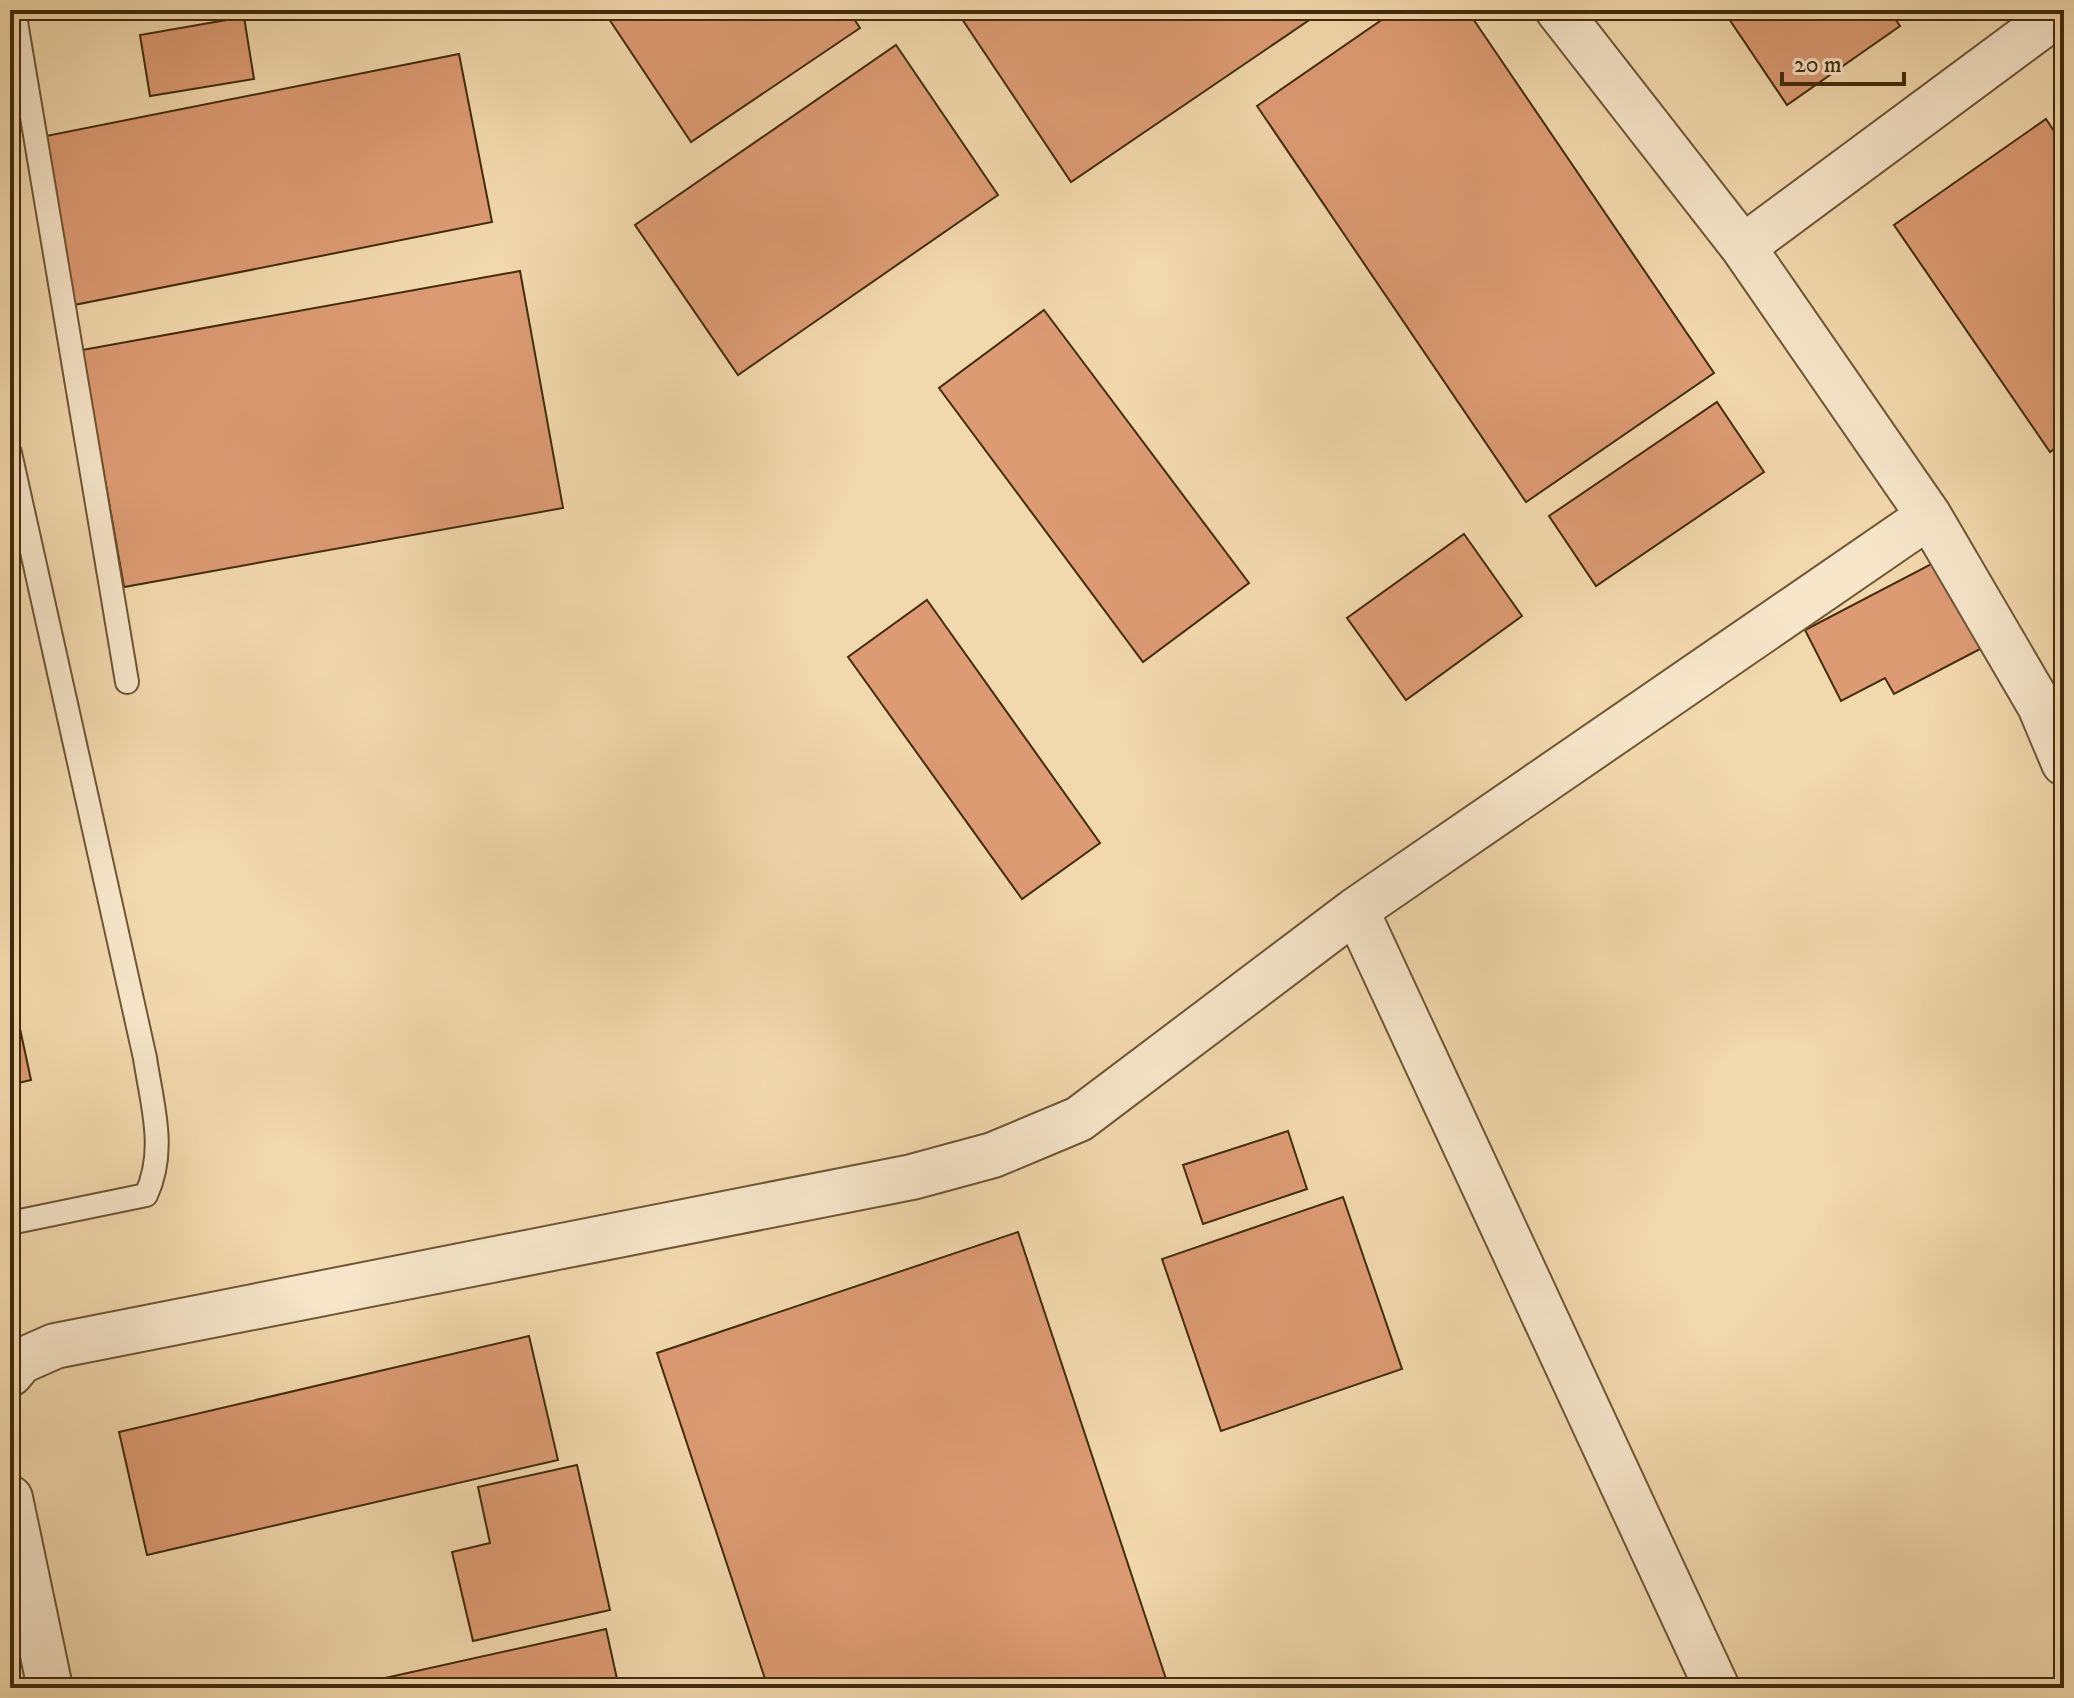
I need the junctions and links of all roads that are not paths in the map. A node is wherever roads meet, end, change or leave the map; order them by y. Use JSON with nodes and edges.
{"nodes":[{"id":1,"x":14,"y":10,"type":"edge"},
{"id":2,"x":1558,"y":10,"type":"edge"},
{"id":3,"x":2063,"y":10,"type":"edge"},
{"id":4,"x":1743,"y":247,"type":"junction"},
{"id":5,"x":10,"y":453,"type":"edge"},
{"id":6,"x":1929,"y":516,"type":"junction"},
{"id":7,"x":127,"y":682,"type":"dead end"},
{"id":8,"x":2052,"y":700,"type":"edge"},
{"id":9,"x":2064,"y":763,"type":"edge"},
{"id":10,"x":1356,"y":910,"type":"junction"},
{"id":11,"x":10,"y":1223,"type":"edge"},
{"id":12,"x":10,"y":1374,"type":"edge"},
{"id":13,"x":10,"y":1498,"type":"edge"},
{"id":14,"x":50,"y":1688,"type":"edge"},
{"id":15,"x":1717,"y":1688,"type":"edge"}],
"edges":[{"from":1,"to":7,"type":"lane"},
{"from":2,"to":4,"type":"street"},
{"from":3,"to":4,"type":"street"},
{"from":4,"to":6,"type":"street"},
{"from":5,"to":11,"type":"lane"},
{"from":6,"to":8,"type":"street"},
{"from":6,"to":10,"type":"street"},
{"from":8,"to":9,"type":"street"},
{"from":10,"to":12,"type":"street"},
{"from":10,"to":15,"type":"street"},
{"from":13,"to":14,"type":"street"}]}
